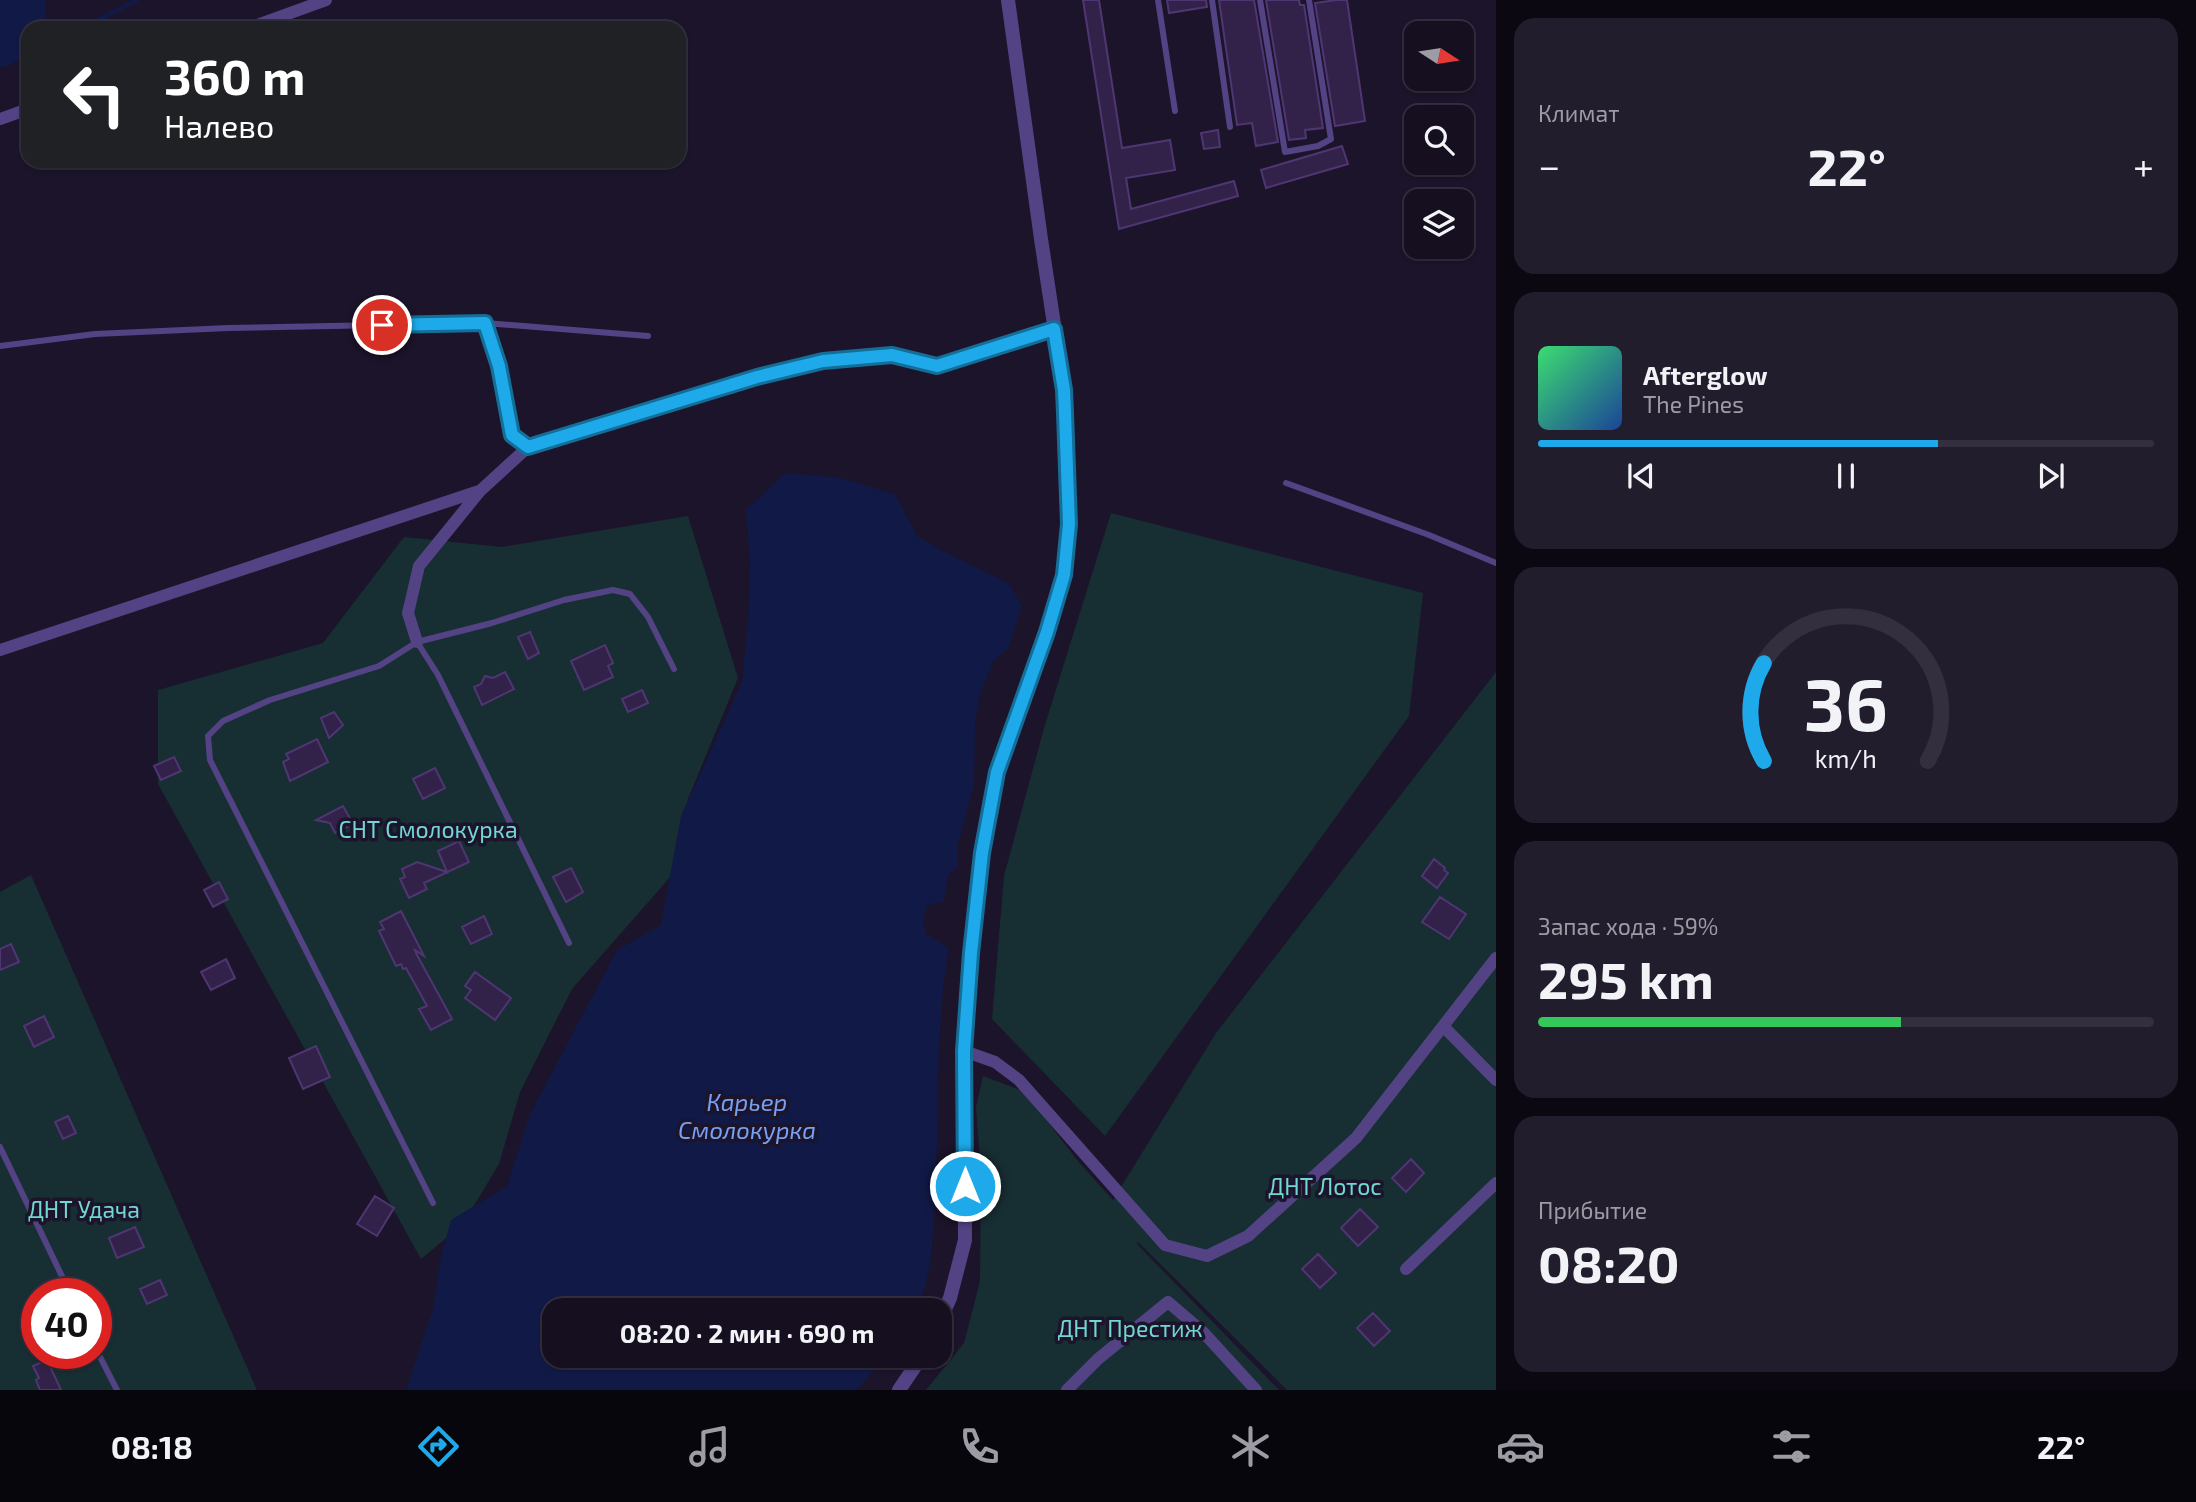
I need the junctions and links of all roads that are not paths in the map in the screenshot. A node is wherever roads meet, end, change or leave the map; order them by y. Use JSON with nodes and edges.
{"nodes":[{"id":1,"x":326,"y":0,"type":"edge"},
{"id":2,"x":1008,"y":0,"type":"edge"},
{"id":3,"x":1158,"y":0,"type":"edge"},
{"id":4,"x":1212,"y":0,"type":"edge"},
{"id":5,"x":1261,"y":0,"type":"edge"},
{"id":6,"x":1309,"y":0,"type":"edge"},
{"id":7,"x":268,"y":21,"type":"edge"},
{"id":8,"x":21,"y":111,"type":"edge"},
{"id":9,"x":1175,"y":111,"type":"dead end"},
{"id":10,"x":0,"y":119,"type":"edge"},
{"id":11,"x":1230,"y":127,"type":"dead end"},
{"id":12,"x":485,"y":323,"type":"junction"},
{"id":13,"x":1054,"y":329,"type":"junction"},
{"id":14,"x":648,"y":336,"type":"dead end"},
{"id":15,"x":0,"y":346,"type":"edge"},
{"id":16,"x":528,"y":447,"type":"junction"},
{"id":17,"x":1286,"y":483,"type":"dead end"},
{"id":18,"x":480,"y":491,"type":"junction"},
{"id":19,"x":1496,"y":563,"type":"edge"},
{"id":20,"x":418,"y":642,"type":"junction"},
{"id":21,"x":0,"y":650,"type":"edge"},
{"id":22,"x":674,"y":669,"type":"dead end"},
{"id":23,"x":569,"y":943,"type":"dead end"},
{"id":24,"x":1496,"y":958,"type":"edge"},
{"id":25,"x":1443,"y":1026,"type":"junction"},
{"id":26,"x":964,"y":1051,"type":"junction"},
{"id":27,"x":1496,"y":1080,"type":"edge"},
{"id":28,"x":0,"y":1147,"type":"edge"},
{"id":29,"x":1496,"y":1183,"type":"edge"},
{"id":30,"x":432,"y":1203,"type":"dead end"},
{"id":31,"x":1406,"y":1269,"type":"dead end"},
{"id":32,"x":63,"y":1278,"type":"edge"},
{"id":33,"x":950,"y":1298,"type":"edge"},
{"id":34,"x":914,"y":1368,"type":"edge"},
{"id":35,"x":106,"y":1369,"type":"edge"},
{"id":36,"x":117,"y":1390,"type":"edge"},
{"id":37,"x":899,"y":1390,"type":"edge"},
{"id":38,"x":1067,"y":1390,"type":"edge"},
{"id":39,"x":1256,"y":1390,"type":"edge"}],
"edges":[{"from":1,"to":7,"type":"street"},
{"from":2,"to":13,"type":"street"},
{"from":3,"to":9,"type":"lane"},
{"from":4,"to":11,"type":"lane"},
{"from":5,"to":6,"type":"lane"},
{"from":8,"to":10,"type":"street"},
{"from":12,"to":14,"type":"lane"},
{"from":12,"to":15,"type":"lane"},
{"from":12,"to":16,"type":"lane"},
{"from":13,"to":16,"type":"street"},
{"from":13,"to":26,"type":"street"},
{"from":16,"to":18,"type":"street"},
{"from":17,"to":19,"type":"lane"},
{"from":18,"to":20,"type":"street"},
{"from":18,"to":21,"type":"street"},
{"from":20,"to":22,"type":"lane"},
{"from":20,"to":23,"type":"lane"},
{"from":20,"to":30,"type":"lane"},
{"from":24,"to":25,"type":"street"},
{"from":25,"to":26,"type":"street"},
{"from":25,"to":27,"type":"street"},
{"from":26,"to":33,"type":"street"},
{"from":28,"to":32,"type":"lane"},
{"from":29,"to":31,"type":"street"},
{"from":34,"to":37,"type":"street"},
{"from":35,"to":36,"type":"lane"},
{"from":38,"to":39,"type":"street"}]}
